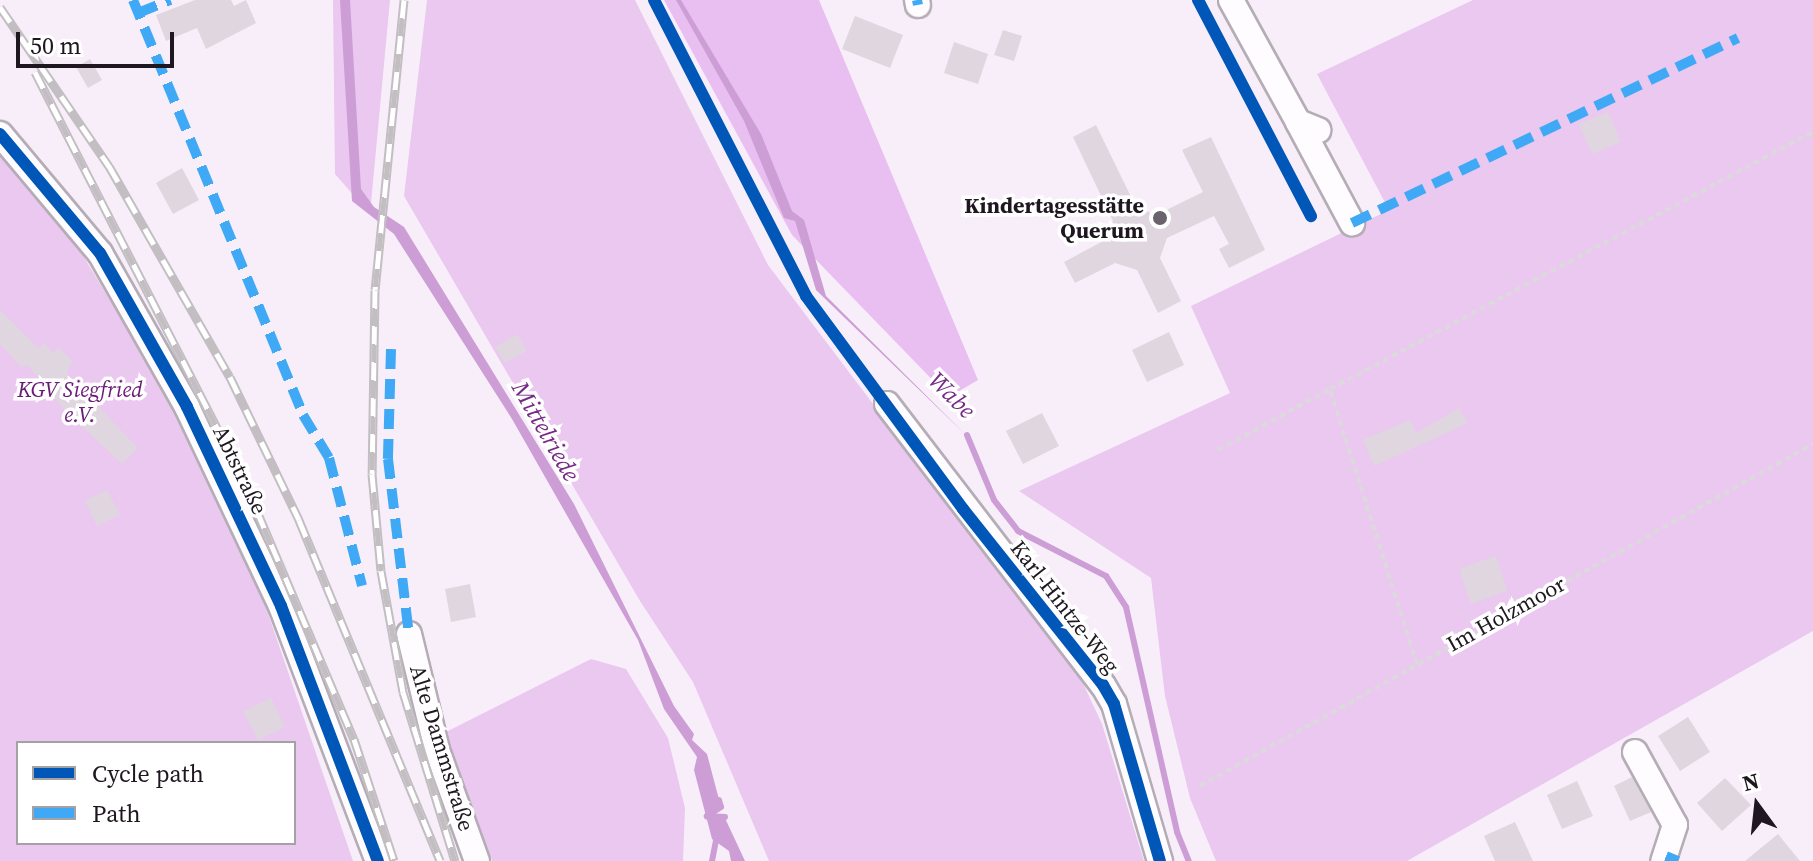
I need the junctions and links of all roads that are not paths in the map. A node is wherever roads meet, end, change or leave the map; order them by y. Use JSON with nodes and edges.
{"nodes":[{"id":1,"x":1231,"y":0,"type":"edge"},
{"id":2,"x":0,"y":134,"type":"edge"},
{"id":3,"x":1352,"y":223,"type":"dead end"},
{"id":4,"x":887,"y":404,"type":"dead end"},
{"id":5,"x":409,"y":634,"type":"dead end"},
{"id":6,"x":1635,"y":752,"type":"dead end"},
{"id":7,"x":1669,"y":859,"type":"edge"},
{"id":8,"x":378,"y":861,"type":"edge"},
{"id":9,"x":477,"y":861,"type":"edge"},
{"id":10,"x":1160,"y":861,"type":"edge"}],
"edges":[{"from":1,"to":3,"type":"street"},
{"from":2,"to":8,"type":"street","name":"Abtstraße"},
{"from":4,"to":10,"type":"street","name":"Karl-Hintze-Weg"},
{"from":5,"to":9,"type":"street","name":"Alte Dammstraße"},
{"from":6,"to":7,"type":"street"}]}
